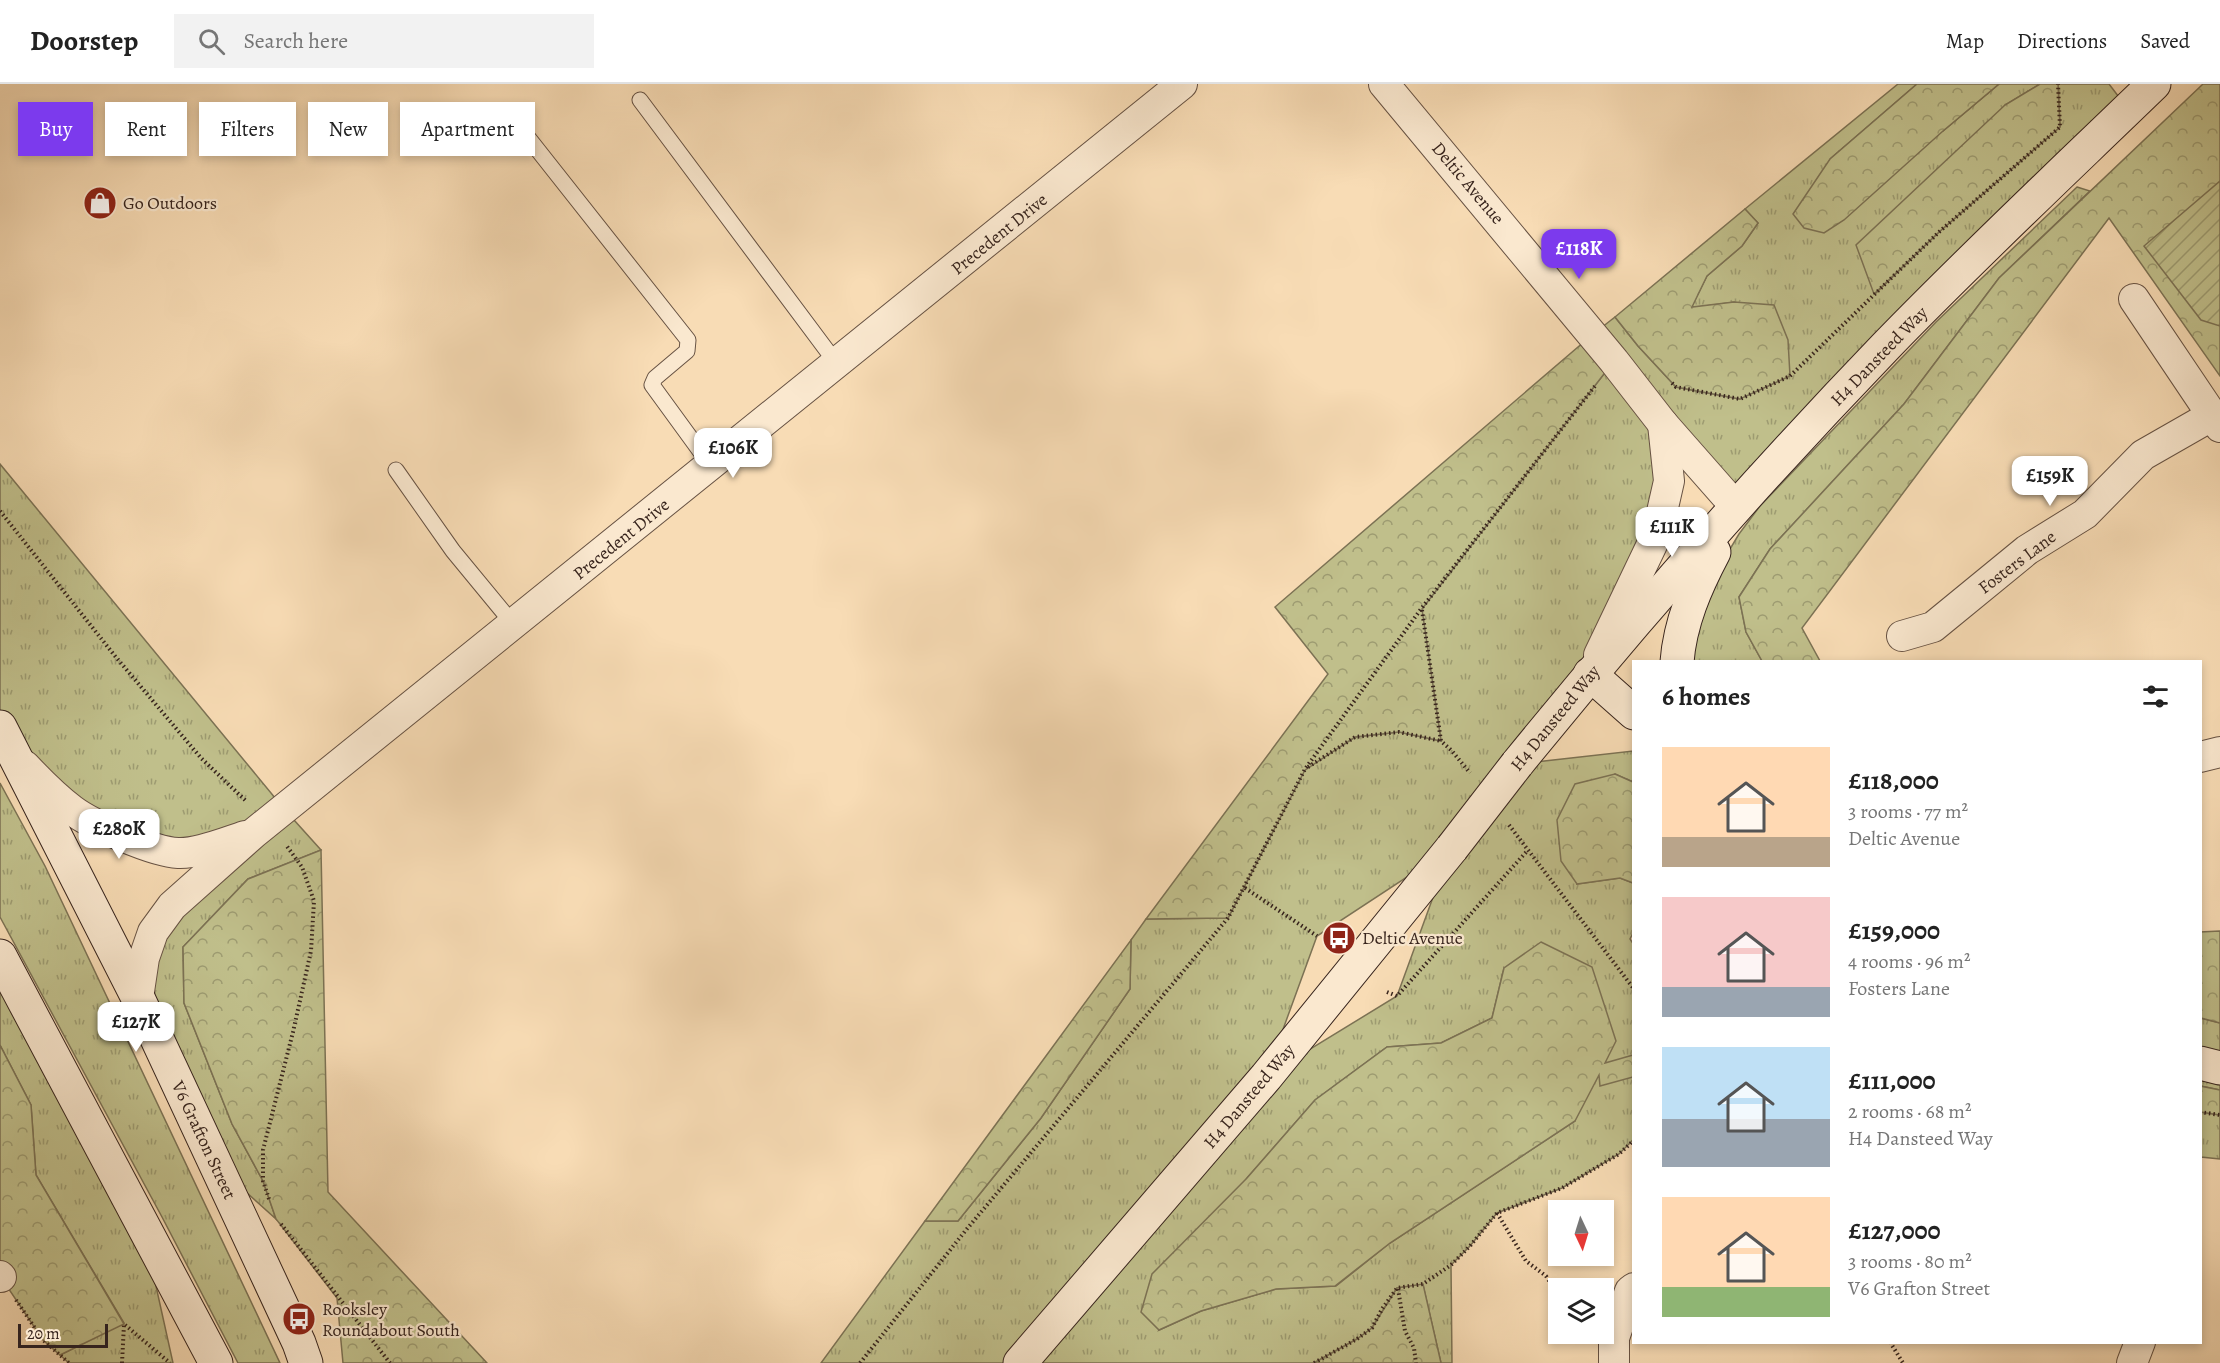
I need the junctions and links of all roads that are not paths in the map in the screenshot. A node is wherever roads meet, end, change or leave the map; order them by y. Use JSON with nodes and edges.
{"nodes":[{"id":1,"x":1182,"y":84,"type":"edge"},
{"id":2,"x":1384,"y":84,"type":"edge"},
{"id":3,"x":2154,"y":84,"type":"edge"},
{"id":4,"x":640,"y":100,"type":"dead end"},
{"id":5,"x":535,"y":146,"type":"edge"},
{"id":6,"x":2134,"y":299,"type":"dead end"},
{"id":7,"x":837,"y":364,"type":"junction"},
{"id":8,"x":2216,"y":421,"type":"edge"},
{"id":9,"x":1663,"y":424,"type":"junction"},
{"id":10,"x":711,"y":466,"type":"junction"},
{"id":11,"x":396,"y":470,"type":"dead end"},
{"id":12,"x":1736,"y":507,"type":"junction"},
{"id":13,"x":514,"y":625,"type":"junction"},
{"id":14,"x":1902,"y":636,"type":"dead end"},
{"id":15,"x":1677,"y":660,"type":"edge"},
{"id":16,"x":1590,"y":674,"type":"junction"},
{"id":17,"x":1632,"y":711,"type":"edge"},
{"id":18,"x":0,"y":727,"type":"edge"},
{"id":19,"x":2220,"y":752,"type":"edge"},
{"id":20,"x":2202,"y":756,"type":"edge"},
{"id":21,"x":17,"y":758,"type":"junction"},
{"id":22,"x":262,"y":828,"type":"junction"},
{"id":23,"x":0,"y":956,"type":"edge"},
{"id":24,"x":138,"y":998,"type":"junction"},
{"id":25,"x":2202,"y":1064,"type":"edge"},
{"id":26,"x":2220,"y":1068,"type":"edge"},
{"id":27,"x":1632,"y":1290,"type":"edge"},
{"id":28,"x":2139,"y":1344,"type":"edge"},
{"id":29,"x":216,"y":1363,"type":"edge"},
{"id":30,"x":306,"y":1363,"type":"edge"},
{"id":31,"x":1020,"y":1363,"type":"edge"},
{"id":32,"x":1614,"y":1363,"type":"edge"},
{"id":33,"x":2132,"y":1363,"type":"edge"}],
"edges":[{"from":1,"to":7,"type":"street","name":"Precedent Drive"},
{"from":2,"to":9,"type":"street","name":"Deltic Avenue"},
{"from":3,"to":12,"type":"street","name":"H4 Dansteed Way"},
{"from":4,"to":7,"type":"lane"},
{"from":5,"to":10,"type":"lane"},
{"from":6,"to":8,"type":"street","name":"Fosters Lane"},
{"from":7,"to":10,"type":"street","name":"Precedent Drive"},
{"from":8,"to":14,"type":"street","name":"Fosters Lane"},
{"from":9,"to":12,"type":"street","name":"Deltic Avenue"},
{"from":9,"to":16,"type":"street"},
{"from":10,"to":13,"type":"street","name":"Precedent Drive"},
{"from":11,"to":13,"type":"lane"},
{"from":12,"to":15,"type":"street"},
{"from":12,"to":16,"type":"street","name":"H4 Dansteed Way"},
{"from":13,"to":22,"type":"street","name":"Precedent Drive"},
{"from":16,"to":17,"type":"street"},
{"from":16,"to":31,"type":"street","name":"H4 Dansteed Way","bridge":true},
{"from":18,"to":21,"type":"street","name":"V6 Grafton Street"},
{"from":19,"to":20,"type":"street"},
{"from":21,"to":22,"type":"street","name":"Precedent Drive"},
{"from":21,"to":24,"type":"street","name":"V6 Grafton Street"},
{"from":22,"to":24,"type":"street","name":"Precedent Drive"},
{"from":23,"to":29,"type":"street"},
{"from":24,"to":30,"type":"street","name":"V6 Grafton Street"},
{"from":25,"to":26,"type":"street"},
{"from":27,"to":32,"type":"street"},
{"from":28,"to":33,"type":"street"}]}
